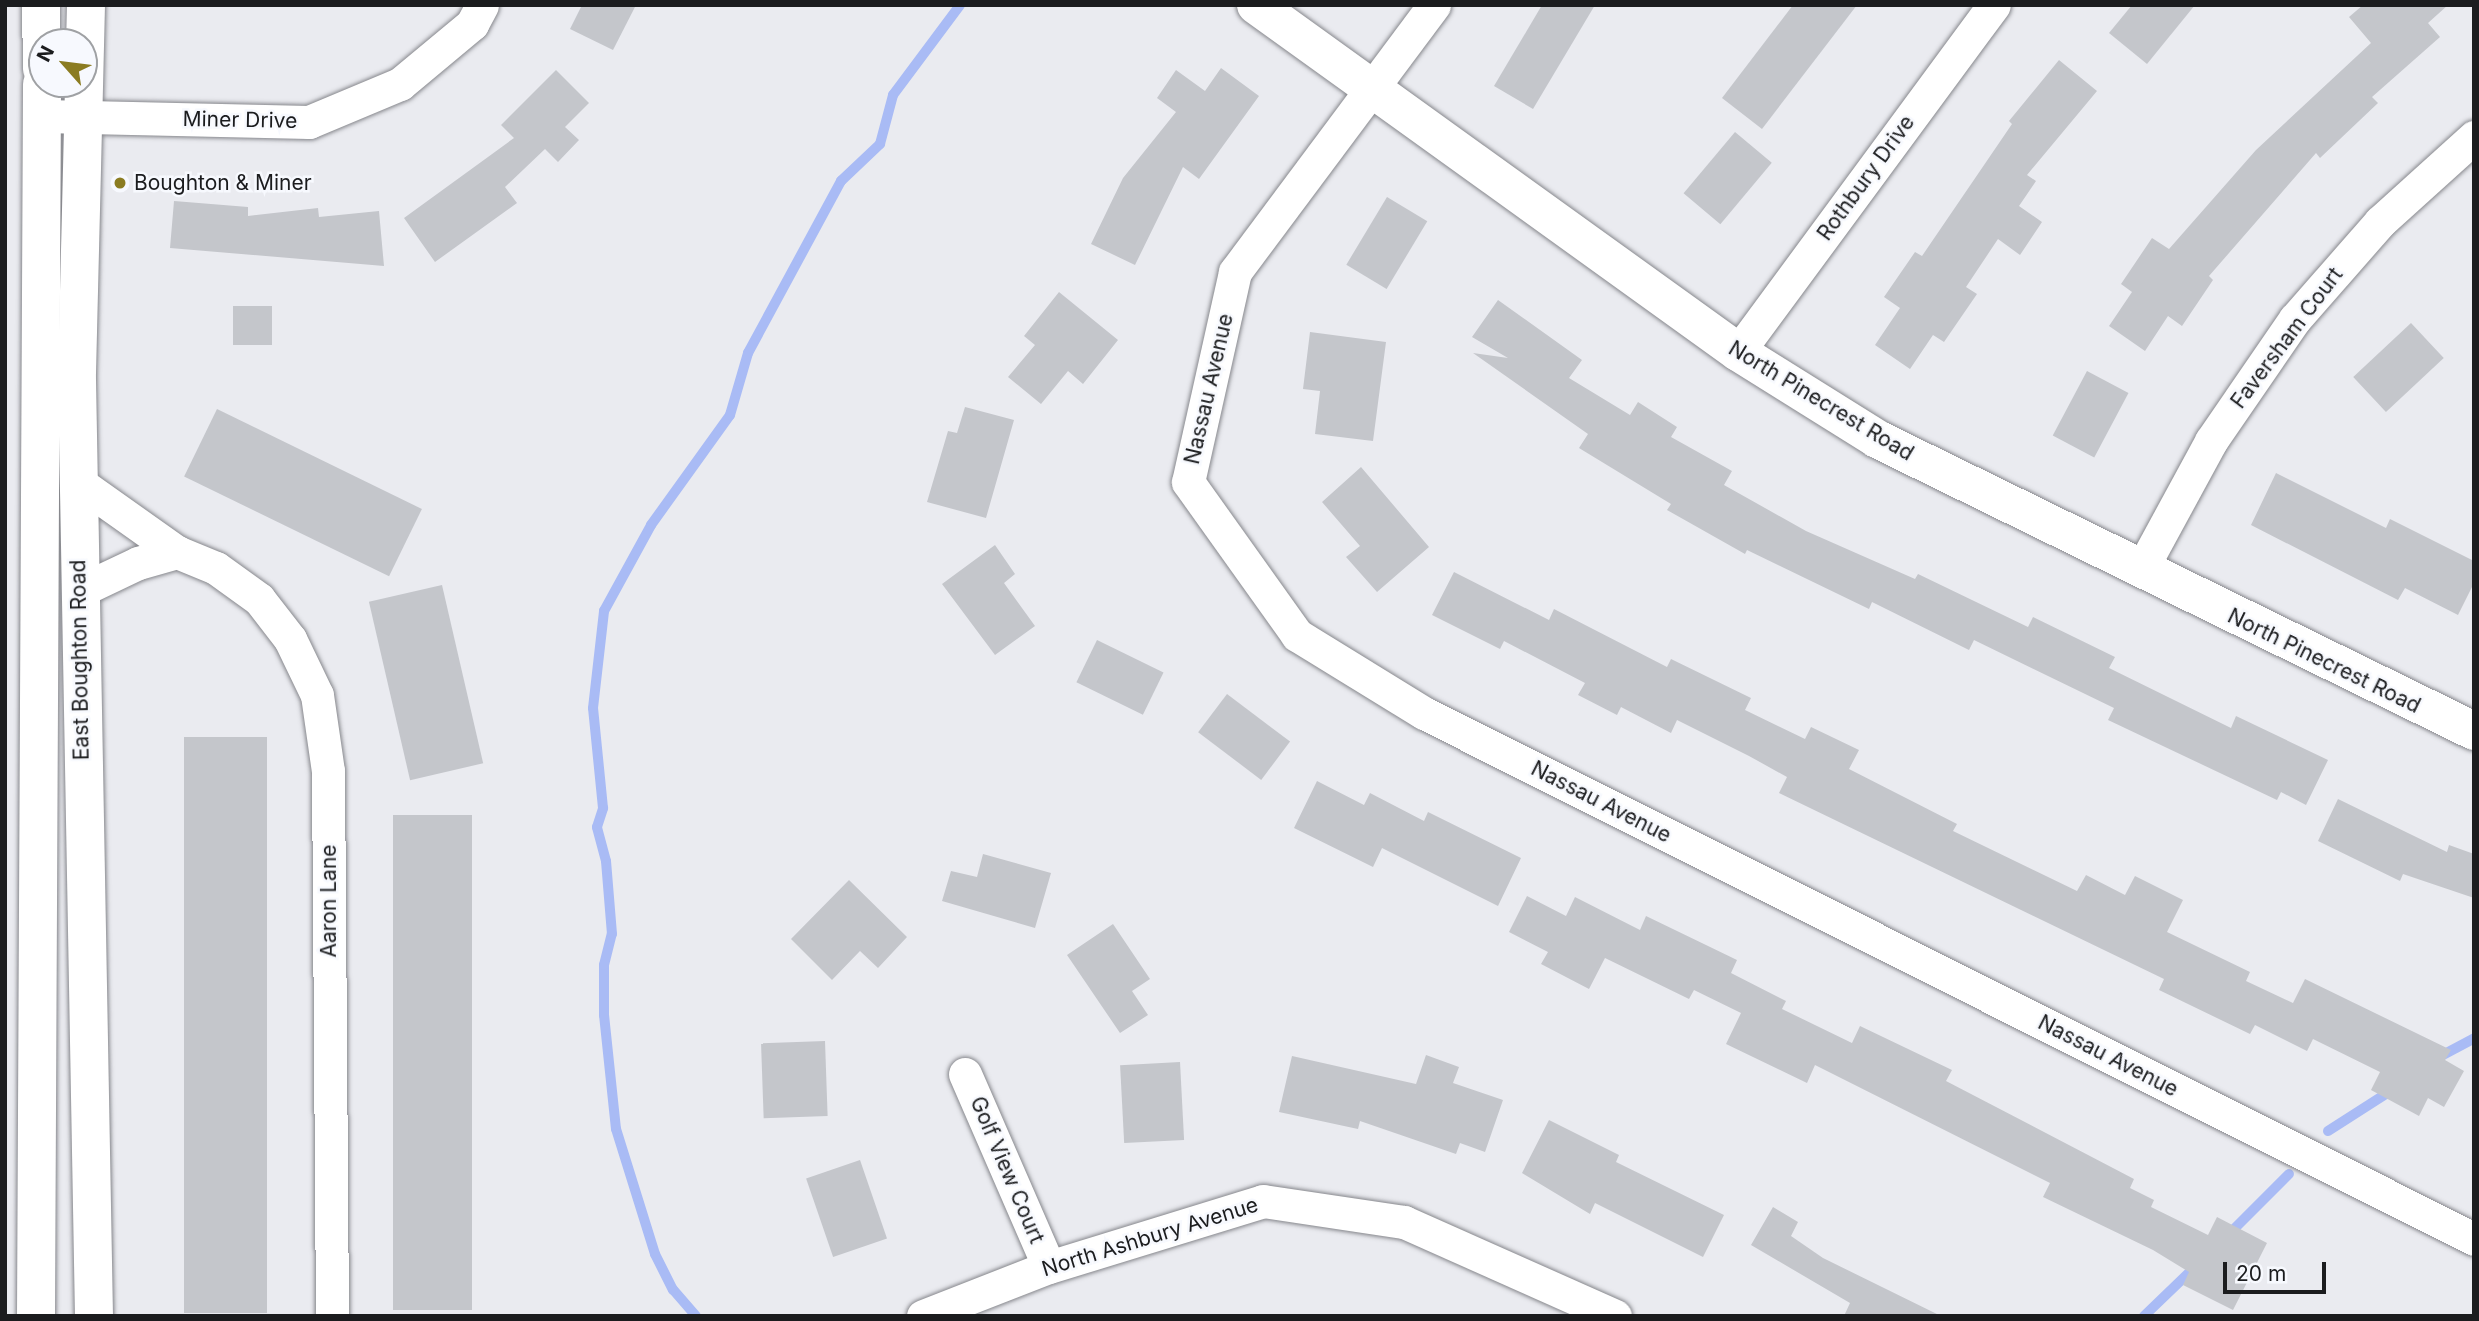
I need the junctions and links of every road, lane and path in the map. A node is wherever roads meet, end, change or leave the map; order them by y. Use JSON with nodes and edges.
{"nodes":[{"id":1,"x":41,"y":5,"type":"edge"},
{"id":2,"x":86,"y":5,"type":"edge"},
{"id":3,"x":482,"y":5,"type":"edge"},
{"id":4,"x":1256,"y":5,"type":"edge"},
{"id":5,"x":1434,"y":5,"type":"edge"},
{"id":6,"x":1994,"y":5,"type":"edge"},
{"id":7,"x":41,"y":28,"type":"edge"},
{"id":8,"x":1371,"y":91,"type":"junction"},
{"id":9,"x":42,"y":100,"type":"edge"},
{"id":10,"x":87,"y":116,"type":"junction"},
{"id":11,"x":2474,"y":137,"type":"edge"},
{"id":12,"x":1738,"y":352,"type":"junction"},
{"id":13,"x":78,"y":482,"type":"junction"},
{"id":14,"x":177,"y":552,"type":"junction"},
{"id":15,"x":2141,"y":570,"type":"junction"},
{"id":16,"x":79,"y":591,"type":"junction"},
{"id":17,"x":2474,"y":731,"type":"edge"},
{"id":18,"x":965,"y":1073,"type":"dead end"},
{"id":19,"x":2474,"y":1239,"type":"edge"},
{"id":20,"x":1049,"y":1267,"type":"junction"},
{"id":21,"x":36,"y":1316,"type":"edge"},
{"id":22,"x":94,"y":1316,"type":"edge"},
{"id":23,"x":332,"y":1316,"type":"edge"},
{"id":24,"x":923,"y":1316,"type":"edge"},
{"id":25,"x":1615,"y":1316,"type":"edge"}],
"edges":[{"from":1,"to":7,"type":"main road"},
{"from":2,"to":10,"type":"main road","name":"East Boughton Road"},
{"from":3,"to":10,"type":"street","name":"Miner Drive"},
{"from":4,"to":8,"type":"main road","name":"North Pinecrest Road"},
{"from":5,"to":8,"type":"street","name":"Nassau Avenue"},
{"from":6,"to":12,"type":"street","name":"Rothbury Drive"},
{"from":8,"to":12,"type":"main road","name":"North Pinecrest Road"},
{"from":8,"to":19,"type":"street","name":"Nassau Avenue"},
{"from":9,"to":10,"type":"street","name":"Miner Drive"},
{"from":9,"to":21,"type":"main road","name":"East Boughton Road"},
{"from":10,"to":13,"type":"main road","name":"East Boughton Road"},
{"from":11,"to":15,"type":"street","name":"Faversham Court"},
{"from":12,"to":15,"type":"main road","name":"North Pinecrest Road"},
{"from":13,"to":14,"type":"street","name":"Aaron Lane"},
{"from":13,"to":16,"type":"main road","name":"East Boughton Road"},
{"from":14,"to":16,"type":"street"},
{"from":14,"to":23,"type":"street","name":"Aaron Lane"},
{"from":15,"to":17,"type":"main road","name":"North Pinecrest Road"},
{"from":16,"to":22,"type":"main road","name":"East Boughton Road"},
{"from":18,"to":20,"type":"street","name":"Golf View Court"},
{"from":20,"to":24,"type":"street","name":"North Ashbury Avenue"},
{"from":20,"to":25,"type":"street","name":"North Ashbury Avenue"}]}
